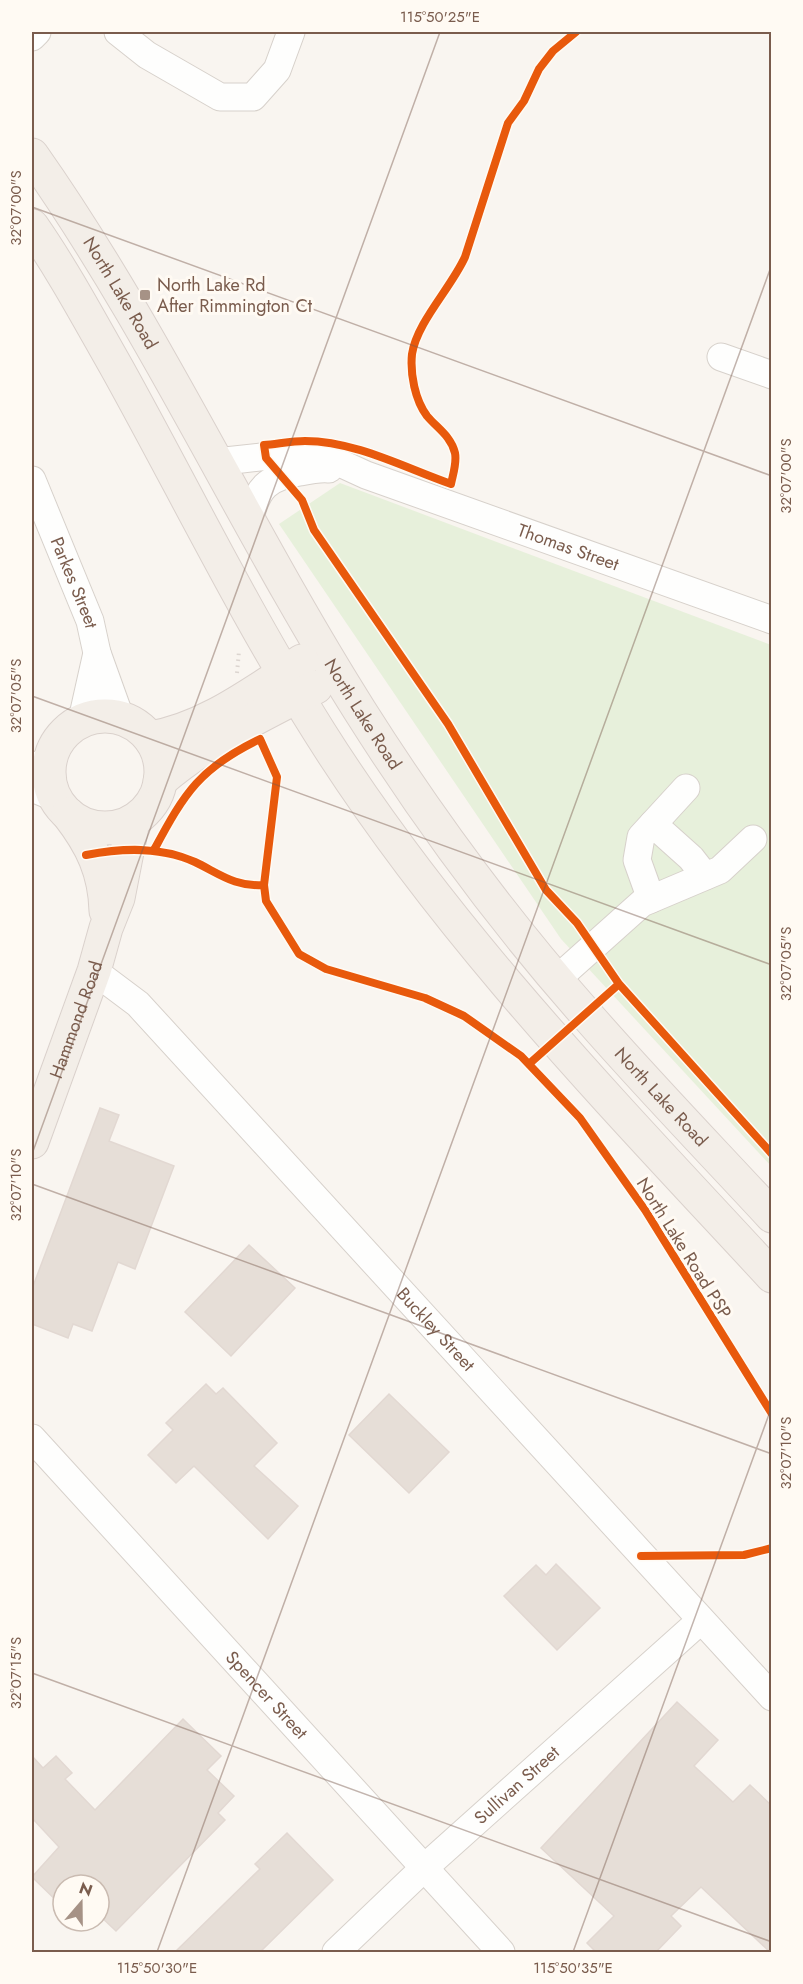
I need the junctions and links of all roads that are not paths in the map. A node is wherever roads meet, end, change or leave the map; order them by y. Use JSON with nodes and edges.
{"nodes":[{"id":1,"x":37,"y":32,"type":"edge"},
{"id":2,"x":118,"y":32,"type":"edge"},
{"id":3,"x":291,"y":32,"type":"edge"},
{"id":4,"x":32,"y":37,"type":"edge"},
{"id":5,"x":32,"y":155,"type":"edge"},
{"id":6,"x":32,"y":225,"type":"edge"},
{"id":7,"x":721,"y":357,"type":"dead end"},
{"id":8,"x":771,"y":375,"type":"edge"},
{"id":9,"x":216,"y":462,"type":"junction"},
{"id":10,"x":366,"y":475,"type":"junction"},
{"id":11,"x":32,"y":480,"type":"edge"},
{"id":12,"x":249,"y":520,"type":"junction"},
{"id":13,"x":771,"y":620,"type":"edge"},
{"id":14,"x":97,"y":653,"type":"junction"},
{"id":15,"x":330,"y":662,"type":"junction"},
{"id":16,"x":290,"y":685,"type":"junction"},
{"id":17,"x":120,"y":717,"type":"junction"},
{"id":18,"x":82,"y":720,"type":"junction"},
{"id":19,"x":150,"y":738,"type":"junction"},
{"id":20,"x":40,"y":764,"type":"edge"},
{"id":21,"x":160,"y":781,"type":"junction"},
{"id":22,"x":686,"y":788,"type":"dead end"},
{"id":23,"x":51,"y":800,"type":"edge"},
{"id":24,"x":133,"y":821,"type":"junction"},
{"id":25,"x":653,"y":825,"type":"junction"},
{"id":26,"x":753,"y":839,"type":"dead end"},
{"id":27,"x":705,"y":876,"type":"junction"},
{"id":28,"x":651,"y":899,"type":"junction"},
{"id":29,"x":106,"y":928,"type":"junction"},
{"id":30,"x":94,"y":971,"type":"junction"},
{"id":31,"x":557,"y":979,"type":"junction"},
{"id":32,"x":32,"y":1142,"type":"edge"},
{"id":33,"x":771,"y":1216,"type":"edge"},
{"id":34,"x":771,"y":1276,"type":"edge"},
{"id":35,"x":32,"y":1438,"type":"edge"},
{"id":36,"x":700,"y":1621,"type":"junction"},
{"id":37,"x":771,"y":1697,"type":"edge"},
{"id":38,"x":423,"y":1869,"type":"junction"},
{"id":39,"x":336,"y":1953,"type":"edge"},
{"id":40,"x":501,"y":1953,"type":"edge"}],
"edges":[{"from":1,"to":4,"type":"street"},
{"from":2,"to":3,"type":"street"},
{"from":5,"to":9,"type":"main road","name":"North Lake Road"},
{"from":6,"to":16,"type":"main road"},
{"from":7,"to":8,"type":"street"},
{"from":9,"to":10,"type":"street","name":"Thomas Street"},
{"from":9,"to":12,"type":"main road","name":"North Lake Road"},
{"from":10,"to":12,"type":"street","name":"Thomas Street"},
{"from":10,"to":13,"type":"street","name":"Thomas Street"},
{"from":11,"to":14,"type":"street","name":"Parkes Street"},
{"from":12,"to":15,"type":"main road","name":"North Lake Road"},
{"from":14,"to":17,"type":"street","name":"Parkes Street"},
{"from":14,"to":18,"type":"street","name":"Parkes Street"},
{"from":15,"to":16,"type":"main road"},
{"from":15,"to":31,"type":"main road","name":"North Lake Road"},
{"from":16,"to":19,"type":"main road"},
{"from":16,"to":21,"type":"main road"},
{"from":16,"to":34,"type":"main road"},
{"from":17,"to":18,"type":"main road"},
{"from":17,"to":19,"type":"main road"},
{"from":18,"to":20,"type":"main road"},
{"from":19,"to":21,"type":"main road"},
{"from":20,"to":23,"type":"main road"},
{"from":21,"to":24,"type":"main road"},
{"from":22,"to":25,"type":"street"},
{"from":23,"to":24,"type":"main road"},
{"from":23,"to":29,"type":"main road","name":"Hammond Road"},
{"from":24,"to":29,"type":"main road","name":"Hammond Road"},
{"from":25,"to":27,"type":"street"},
{"from":25,"to":28,"type":"street"},
{"from":26,"to":27,"type":"street"},
{"from":27,"to":28,"type":"street"},
{"from":28,"to":31,"type":"street"},
{"from":29,"to":30,"type":"main road","name":"Hammond Road"},
{"from":30,"to":32,"type":"main road","name":"Hammond Road"},
{"from":30,"to":36,"type":"street","name":"Buckley Street"},
{"from":31,"to":33,"type":"main road","name":"North Lake Road"},
{"from":35,"to":38,"type":"street","name":"Spencer Street"},
{"from":36,"to":37,"type":"street","name":"Buckley Street"},
{"from":36,"to":38,"type":"street","name":"Sullivan Street"},
{"from":38,"to":39,"type":"street","name":"Sullivan Street"},
{"from":38,"to":40,"type":"street","name":"Spencer Street"}]}
